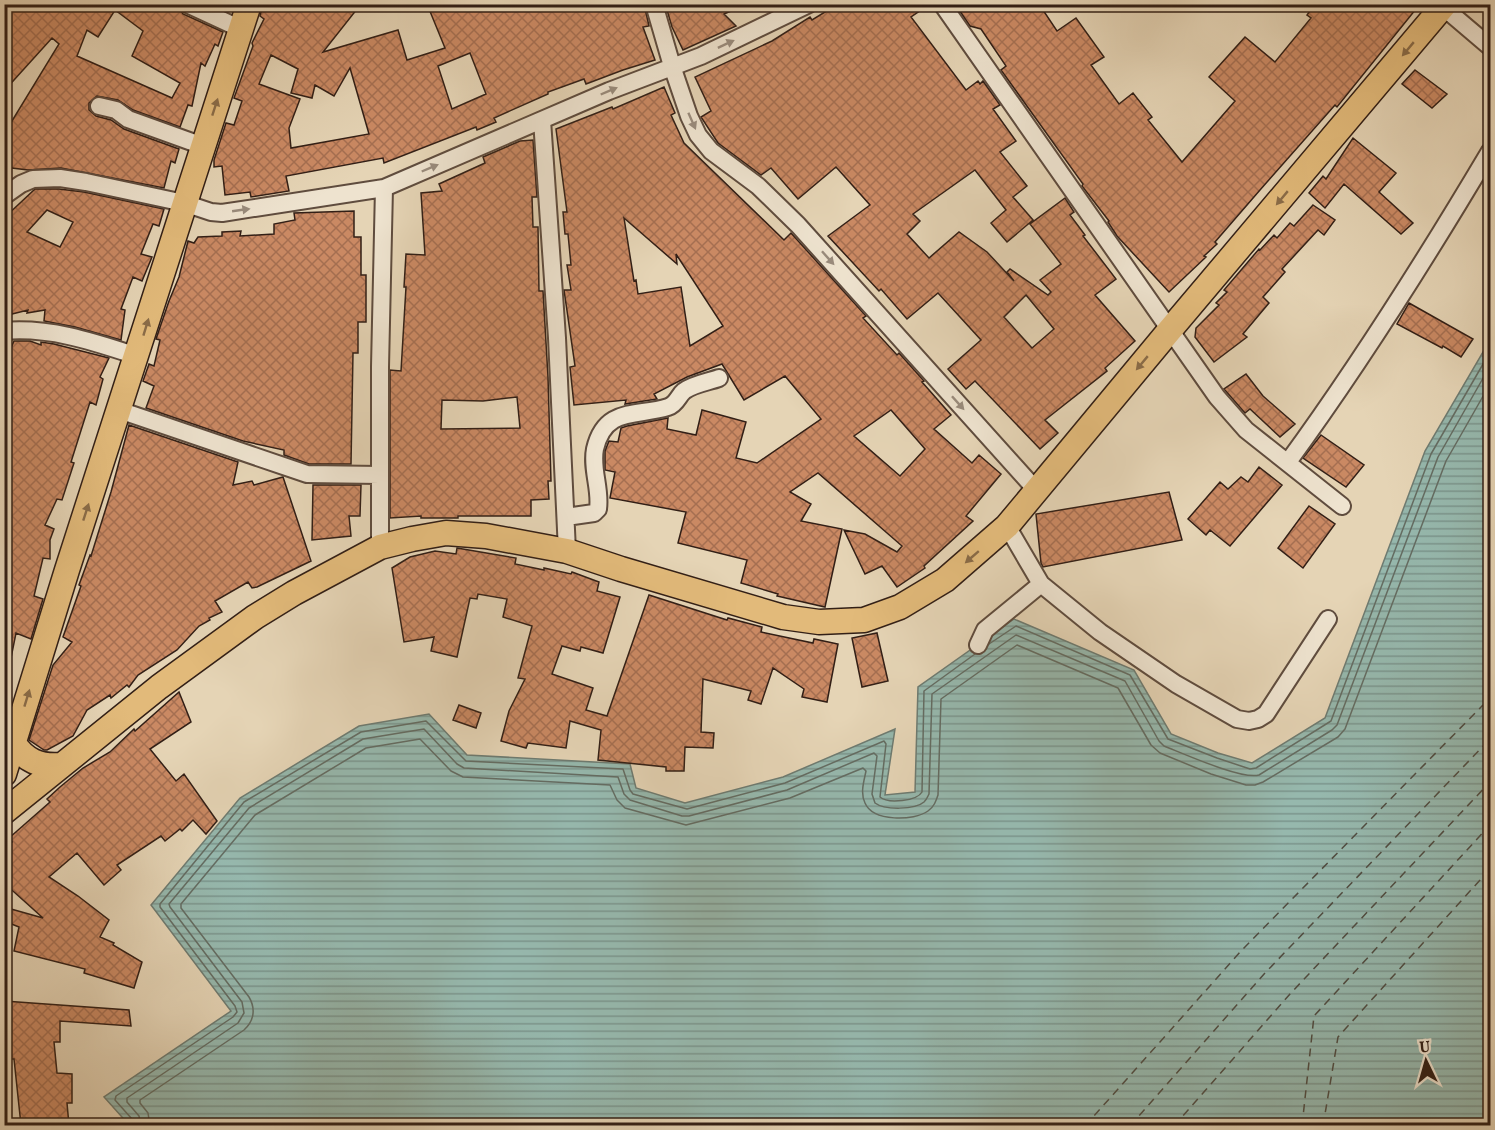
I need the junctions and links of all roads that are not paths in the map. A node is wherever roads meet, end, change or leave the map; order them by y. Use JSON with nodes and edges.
{"nodes":[{"id":1,"x":187,"y":4,"type":"edge"},
{"id":2,"x":249,"y":4,"type":"edge"},
{"id":3,"x":654,"y":4,"type":"edge"},
{"id":4,"x":809,"y":4,"type":"edge"},
{"id":5,"x":942,"y":4,"type":"edge"},
{"id":6,"x":1444,"y":6,"type":"edge"},
{"id":7,"x":242,"y":29,"type":"junction"},
{"id":8,"x":1491,"y":47,"type":"edge"},
{"id":9,"x":672,"y":66,"type":"junction"},
{"id":10,"x":99,"y":106,"type":"dead end"},
{"id":11,"x":542,"y":120,"type":"junction"},
{"id":12,"x":203,"y":146,"type":"junction"},
{"id":13,"x":1491,"y":151,"type":"edge"},
{"id":14,"x":8,"y":187,"type":"edge"},
{"id":15,"x":384,"y":188,"type":"junction"},
{"id":16,"x":184,"y":203,"type":"junction"},
{"id":17,"x":4,"y":331,"type":"edge"},
{"id":18,"x":1169,"y":331,"type":"junction"},
{"id":19,"x":137,"y":356,"type":"junction"},
{"id":20,"x":718,"y":378,"type":"dead end"},
{"id":21,"x":119,"y":410,"type":"junction"},
{"id":22,"x":1288,"y":462,"type":"junction"},
{"id":23,"x":380,"y":475,"type":"junction"},
{"id":24,"x":1037,"y":491,"type":"junction"},
{"id":25,"x":1342,"y":506,"type":"dead end"},
{"id":26,"x":566,"y":517,"type":"junction"},
{"id":27,"x":1007,"y":526,"type":"junction"},
{"id":28,"x":380,"y":547,"type":"junction"},
{"id":29,"x":567,"y":551,"type":"junction"},
{"id":30,"x":1041,"y":584,"type":"junction"},
{"id":31,"x":1328,"y":619,"type":"dead end"},
{"id":32,"x":978,"y":645,"type":"dead end"},
{"id":33,"x":13,"y":742,"type":"junction"},
{"id":34,"x":62,"y":765,"type":"junction"},
{"id":35,"x":4,"y":774,"type":"edge"},
{"id":36,"x":4,"y":812,"type":"edge"}],
"edges":[{"from":1,"to":7,"type":"street"},
{"from":2,"to":7,"type":"highway"},
{"from":3,"to":9,"type":"street"},
{"from":9,"to":4,"type":"street","one_way":true},
{"from":5,"to":18,"type":"street"},
{"from":6,"to":8,"type":"street"},
{"from":6,"to":18,"type":"highway","one_way":true},
{"from":12,"to":7,"type":"highway","one_way":true},
{"from":11,"to":9,"type":"street","one_way":true},
{"from":9,"to":24,"type":"street","one_way":true},
{"from":10,"to":12,"type":"street"},
{"from":15,"to":11,"type":"street","one_way":true},
{"from":11,"to":26,"type":"street"},
{"from":12,"to":16,"type":"highway"},
{"from":13,"to":22,"type":"street"},
{"from":14,"to":16,"type":"street"},
{"from":16,"to":15,"type":"street","one_way":true},
{"from":15,"to":23,"type":"street"},
{"from":19,"to":16,"type":"highway","one_way":true},
{"from":17,"to":19,"type":"street"},
{"from":18,"to":22,"type":"street"},
{"from":18,"to":24,"type":"highway","one_way":true},
{"from":19,"to":21,"type":"highway"},
{"from":20,"to":26,"type":"street"},
{"from":21,"to":23,"type":"street"},
{"from":33,"to":21,"type":"highway","one_way":true},
{"from":22,"to":25,"type":"street"},
{"from":23,"to":28,"type":"street"},
{"from":24,"to":27,"type":"highway"},
{"from":26,"to":29,"type":"street"},
{"from":27,"to":29,"type":"highway","one_way":true},
{"from":27,"to":30,"type":"street"},
{"from":28,"to":29,"type":"highway"},
{"from":28,"to":34,"type":"highway"},
{"from":30,"to":31,"type":"street"},
{"from":30,"to":32,"type":"street"},
{"from":33,"to":34,"type":"highway"},
{"from":33,"to":35,"type":"highway"},
{"from":34,"to":36,"type":"highway"}]}
